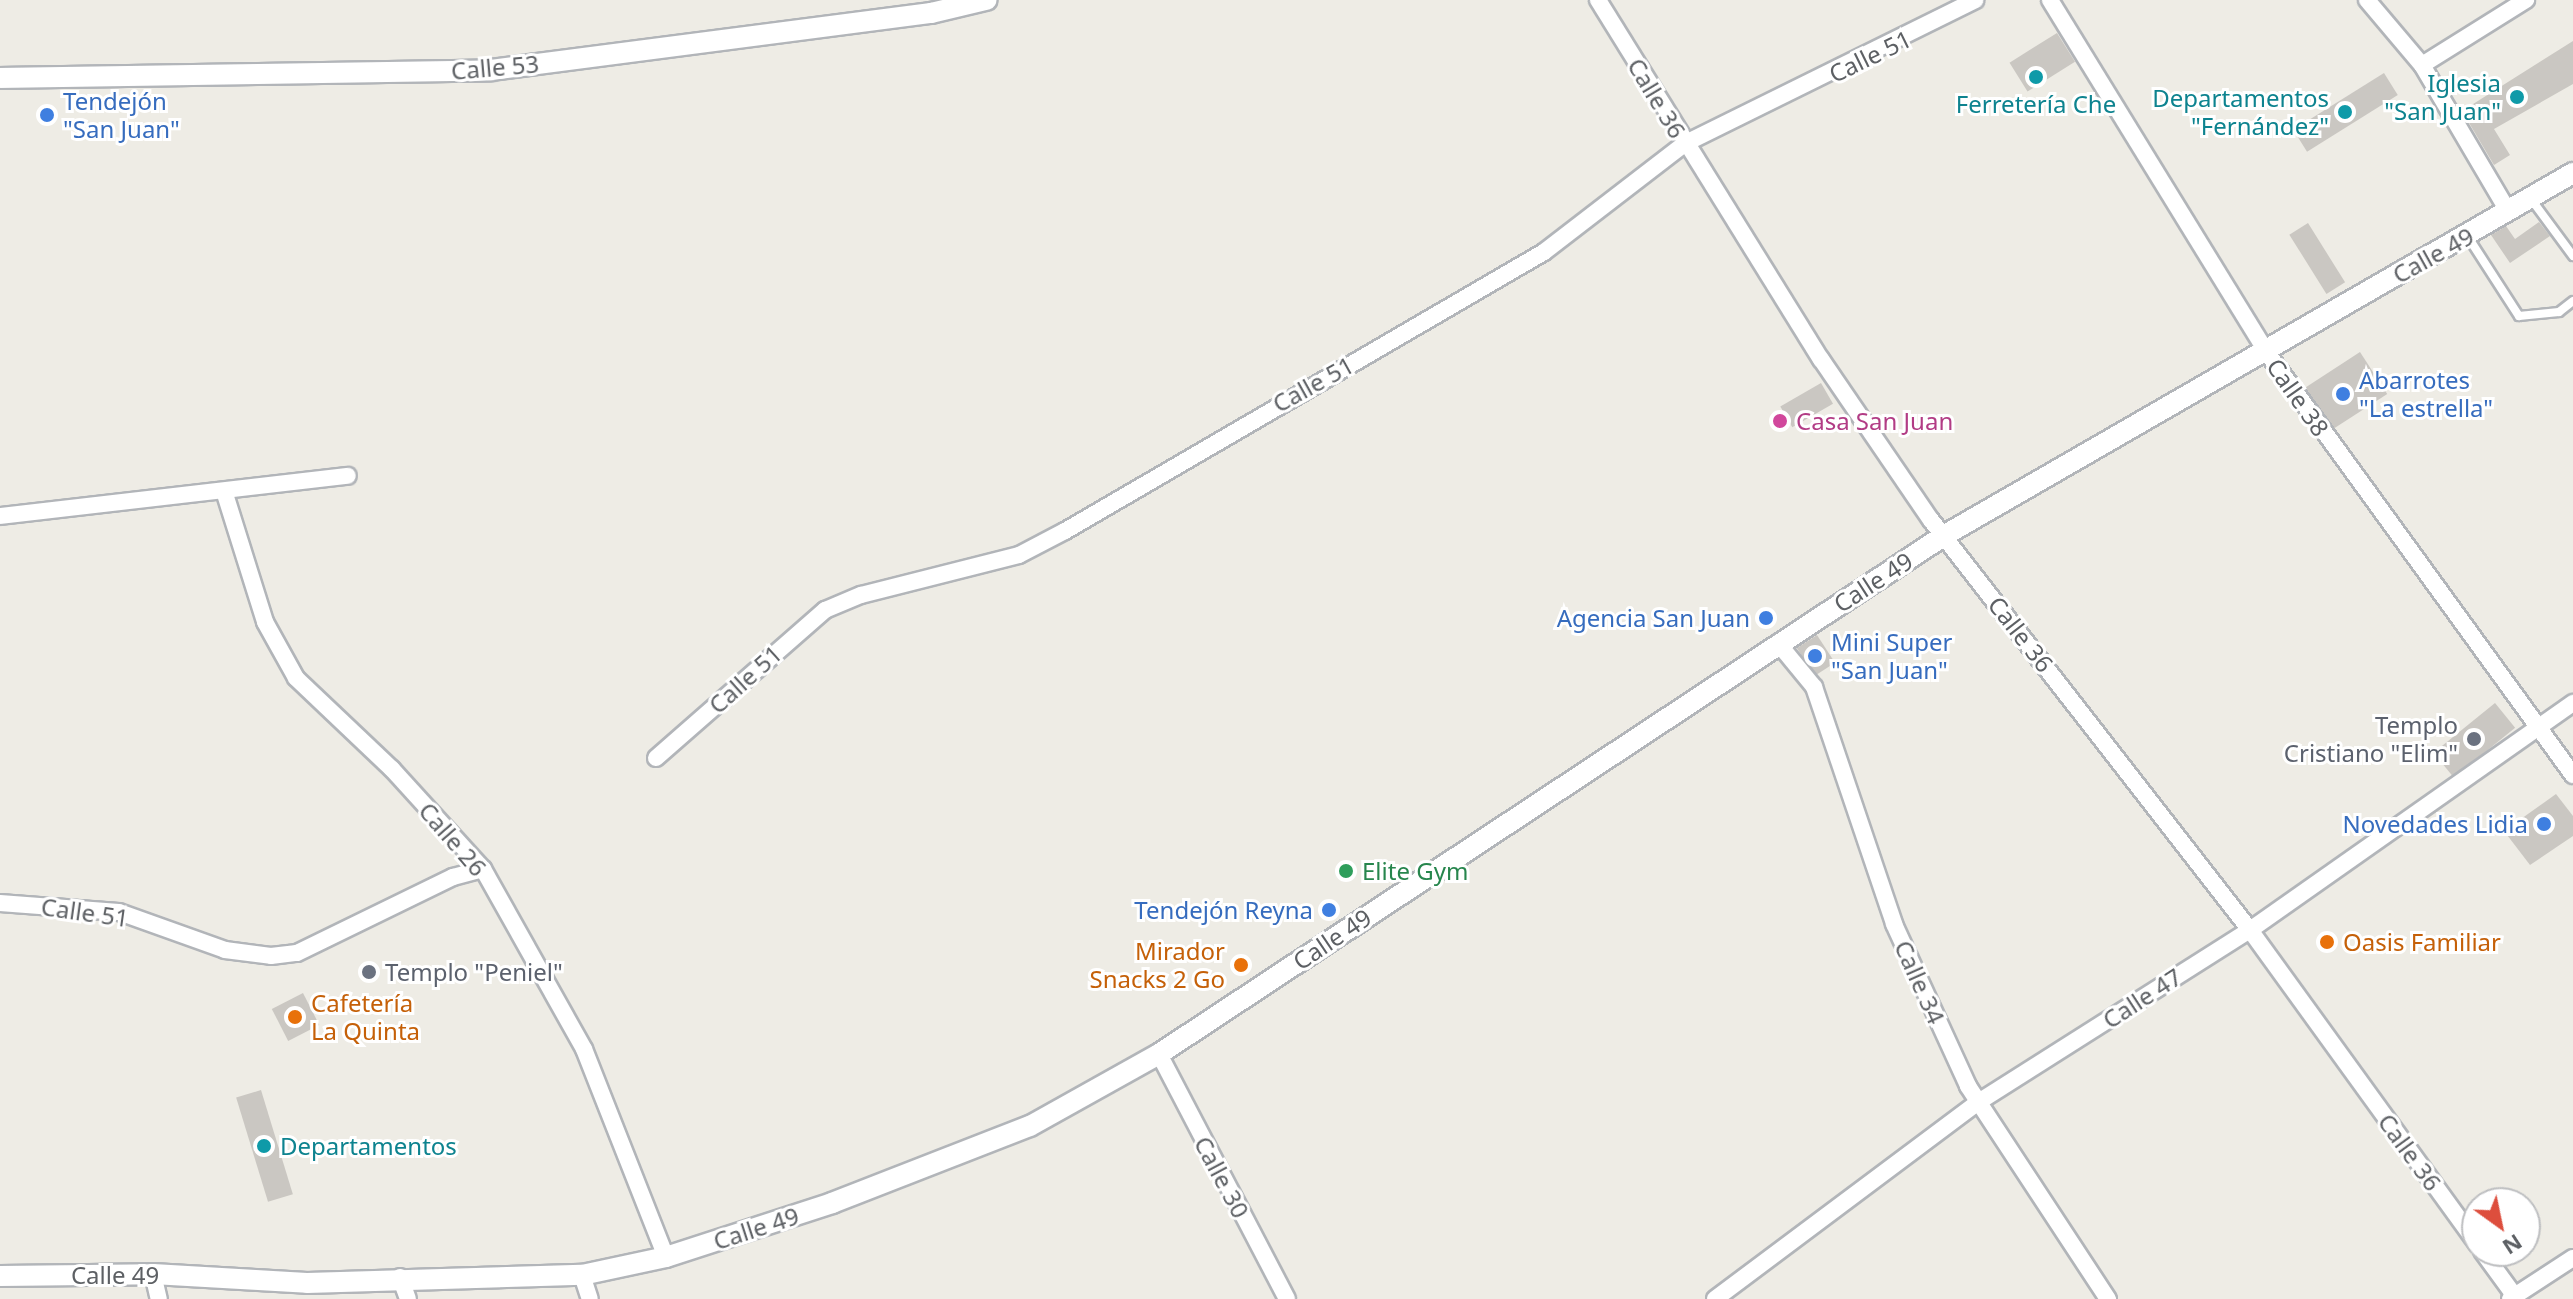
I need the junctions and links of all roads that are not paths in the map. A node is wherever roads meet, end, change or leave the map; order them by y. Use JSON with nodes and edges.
{"nodes":[{"id":1,"x":986,"y":0,"type":"edge"},
{"id":2,"x":1598,"y":0,"type":"edge"},
{"id":3,"x":1975,"y":0,"type":"edge"},
{"id":4,"x":2050,"y":0,"type":"edge"},
{"id":5,"x":2367,"y":0,"type":"edge"},
{"id":6,"x":2526,"y":0,"type":"edge"},
{"id":7,"x":2422,"y":65,"type":"junction"},
{"id":8,"x":0,"y":78,"type":"edge"},
{"id":9,"x":1684,"y":144,"type":"junction"},
{"id":10,"x":2573,"y":173,"type":"edge"},
{"id":11,"x":2531,"y":198,"type":"junction"},
{"id":12,"x":2508,"y":211,"type":"junction"},
{"id":13,"x":2468,"y":237,"type":"junction"},
{"id":14,"x":2573,"y":256,"type":"edge"},
{"id":15,"x":2573,"y":301,"type":"edge"},
{"id":16,"x":2265,"y":350,"type":"junction"},
{"id":17,"x":348,"y":476,"type":"dead end"},
{"id":18,"x":225,"y":494,"type":"junction"},
{"id":19,"x":0,"y":516,"type":"edge"},
{"id":20,"x":1945,"y":535,"type":"junction"},
{"id":21,"x":1778,"y":643,"type":"junction"},
{"id":22,"x":2573,"y":703,"type":"edge"},
{"id":23,"x":2537,"y":726,"type":"junction"},
{"id":24,"x":656,"y":758,"type":"dead end"},
{"id":25,"x":2573,"y":775,"type":"edge"},
{"id":26,"x":483,"y":869,"type":"junction"},
{"id":27,"x":0,"y":903,"type":"edge"},
{"id":28,"x":2250,"y":930,"type":"junction"},
{"id":29,"x":1159,"y":1054,"type":"junction"},
{"id":30,"x":1977,"y":1103,"type":"junction"},
{"id":31,"x":2461,"y":1222,"type":"edge"},
{"id":32,"x":666,"y":1257,"type":"junction"},
{"id":33,"x":2573,"y":1258,"type":"edge"},
{"id":34,"x":2493,"y":1267,"type":"edge"},
{"id":35,"x":153,"y":1274,"type":"junction"},
{"id":36,"x":582,"y":1275,"type":"junction"},
{"id":37,"x":0,"y":1276,"type":"edge"},
{"id":38,"x":400,"y":1277,"type":"junction"},
{"id":39,"x":2514,"y":1298,"type":"edge"},
{"id":40,"x":159,"y":1299,"type":"edge"},
{"id":41,"x":408,"y":1299,"type":"edge"},
{"id":42,"x":590,"y":1299,"type":"edge"},
{"id":43,"x":1287,"y":1299,"type":"edge"},
{"id":44,"x":1715,"y":1299,"type":"edge"},
{"id":45,"x":2108,"y":1299,"type":"edge"}],
"edges":[{"from":1,"to":8,"type":"street","name":"Calle 53"},
{"from":2,"to":9,"type":"street","name":"Calle 36"},
{"from":3,"to":9,"type":"street","name":"Calle 51"},
{"from":4,"to":16,"type":"street","name":"Calle 38"},
{"from":5,"to":7,"type":"street"},
{"from":6,"to":7,"type":"street"},
{"from":7,"to":12,"type":"street"},
{"from":9,"to":20,"type":"street","name":"Calle 36"},
{"from":9,"to":24,"type":"street","name":"Calle 51"},
{"from":10,"to":11,"type":"street","name":"Calle 49"},
{"from":11,"to":12,"type":"street","name":"Calle 49"},
{"from":11,"to":14,"type":"lane"},
{"from":12,"to":13,"type":"street","name":"Calle 49"},
{"from":13,"to":15,"type":"lane"},
{"from":13,"to":16,"type":"street","name":"Calle 49"},
{"from":16,"to":20,"type":"street","name":"Calle 49"},
{"from":16,"to":23,"type":"street","name":"Calle 38"},
{"from":17,"to":18,"type":"street"},
{"from":18,"to":19,"type":"street"},
{"from":18,"to":26,"type":"street","name":"Calle 26"},
{"from":20,"to":21,"type":"street","name":"Calle 49"},
{"from":20,"to":28,"type":"street","name":"Calle 36"},
{"from":21,"to":29,"type":"street","name":"Calle 49"},
{"from":21,"to":30,"type":"street","name":"Calle 34"},
{"from":22,"to":23,"type":"street","name":"Calle 47"},
{"from":23,"to":25,"type":"street","name":"Calle 38"},
{"from":23,"to":28,"type":"street","name":"Calle 47"},
{"from":26,"to":27,"type":"street","name":"Calle 51"},
{"from":26,"to":32,"type":"street","name":"Calle 26"},
{"from":28,"to":30,"type":"street","name":"Calle 47"},
{"from":28,"to":31,"type":"street","name":"Calle 36"},
{"from":29,"to":32,"type":"street","name":"Calle 49"},
{"from":29,"to":43,"type":"street","name":"Calle 30"},
{"from":30,"to":44,"type":"street","name":"Calle 47"},
{"from":30,"to":45,"type":"street","name":"Calle 34"},
{"from":32,"to":36,"type":"street","name":"Calle 49"},
{"from":33,"to":39,"type":"street"},
{"from":34,"to":39,"type":"street"},
{"from":35,"to":37,"type":"street","name":"Calle 49"},
{"from":35,"to":38,"type":"street","name":"Calle 49"},
{"from":35,"to":40,"type":"street"},
{"from":36,"to":38,"type":"street","name":"Calle 49"},
{"from":36,"to":42,"type":"street"},
{"from":38,"to":41,"type":"street"}]}
